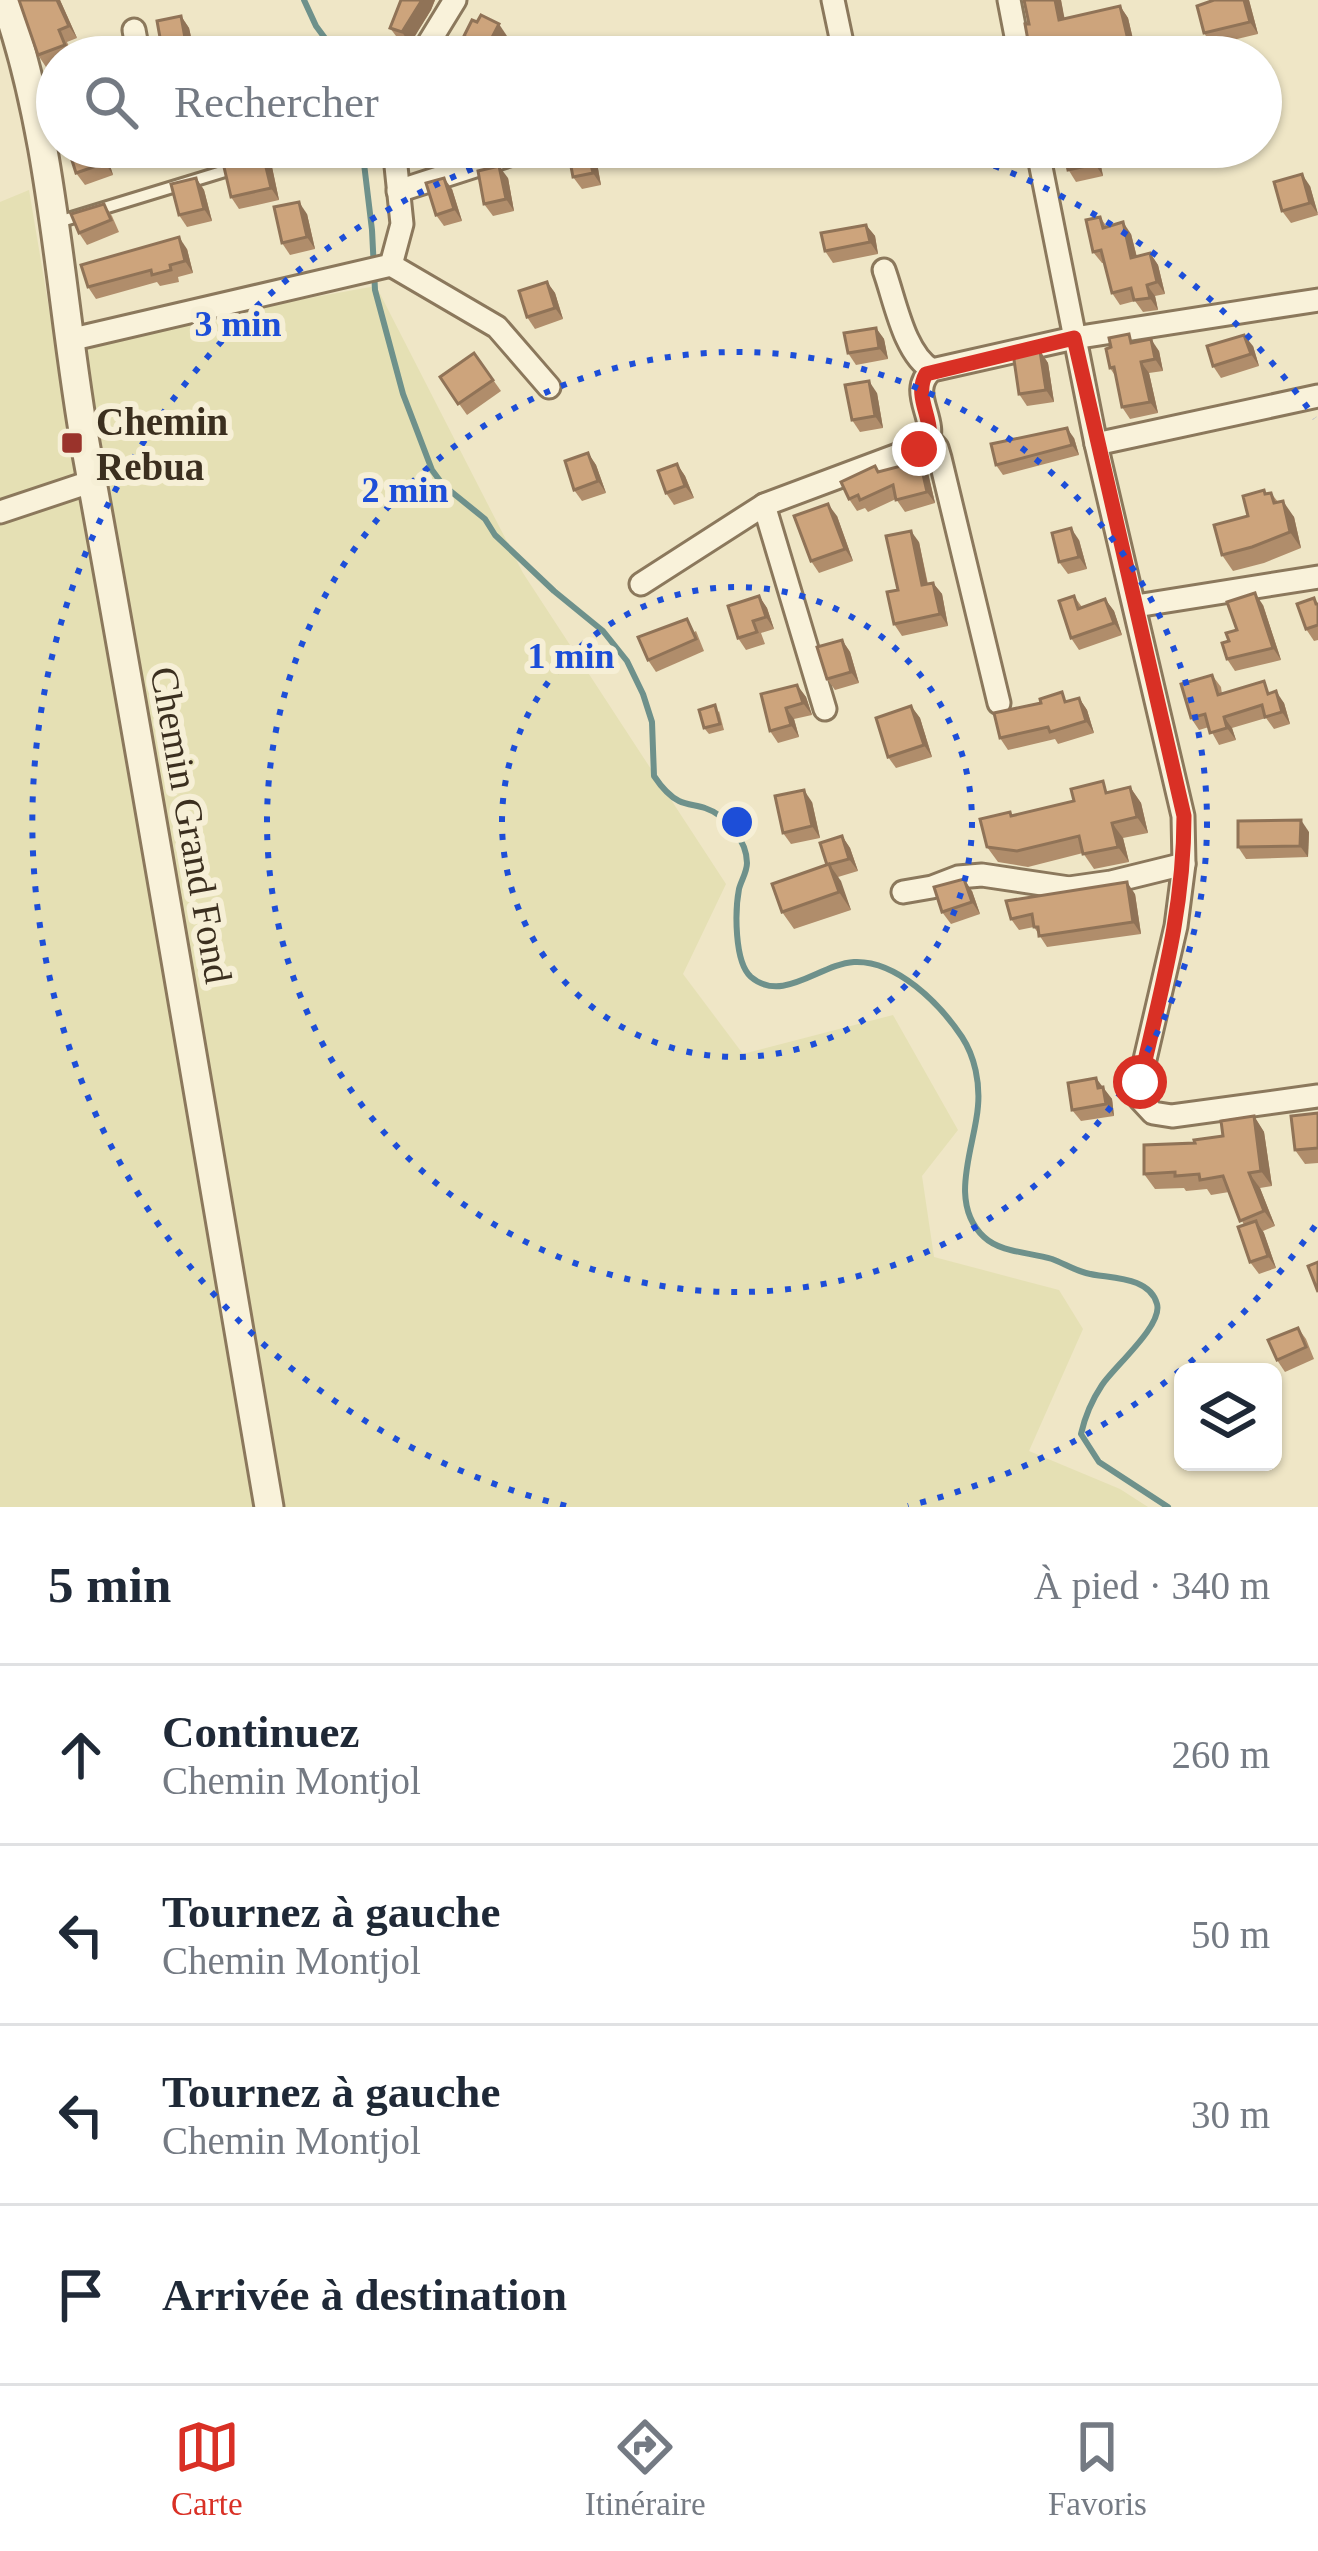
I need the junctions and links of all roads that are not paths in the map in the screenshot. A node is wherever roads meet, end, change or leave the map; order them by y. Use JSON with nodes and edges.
{"nodes":[{"id":1,"x":5,"y":0,"type":"edge"},
{"id":2,"x":455,"y":0,"type":"edge"},
{"id":3,"x":833,"y":0,"type":"edge"},
{"id":4,"x":1009,"y":0,"type":"edge"},
{"id":5,"x":134,"y":30,"type":"dead end"},
{"id":6,"x":135,"y":36,"type":"edge"},
{"id":7,"x":433,"y":36,"type":"edge"},
{"id":8,"x":841,"y":36,"type":"edge"},
{"id":9,"x":1016,"y":36,"type":"edge"},
{"id":10,"x":36,"y":96,"type":"edge"},
{"id":11,"x":53,"y":168,"type":"edge"},
{"id":12,"x":234,"y":168,"type":"edge"},
{"id":13,"x":396,"y":168,"type":"edge"},
{"id":14,"x":469,"y":168,"type":"edge"},
{"id":15,"x":1041,"y":168,"type":"edge"},
{"id":16,"x":398,"y":191,"type":"junction"},
{"id":17,"x":54,"y":223,"type":"junction"},
{"id":18,"x":387,"y":266,"type":"junction"},
{"id":19,"x":884,"y":270,"type":"dead end"},
{"id":20,"x":1318,"y":301,"type":"edge"},
{"id":21,"x":1074,"y":338,"type":"junction"},
{"id":22,"x":69,"y":340,"type":"junction"},
{"id":23,"x":932,"y":370,"type":"junction"},
{"id":24,"x":549,"y":387,"type":"dead end"},
{"id":25,"x":1318,"y":396,"type":"edge"},
{"id":26,"x":930,"y":440,"type":"junction"},
{"id":27,"x":1096,"y":444,"type":"junction"},
{"id":28,"x":93,"y":481,"type":"junction"},
{"id":29,"x":764,"y":505,"type":"junction"},
{"id":30,"x":0,"y":512,"type":"edge"},
{"id":31,"x":1318,"y":577,"type":"edge"},
{"id":32,"x":641,"y":584,"type":"dead end"},
{"id":33,"x":1136,"y":606,"type":"junction"},
{"id":34,"x":999,"y":703,"type":"dead end"},
{"id":35,"x":825,"y":710,"type":"dead end"},
{"id":36,"x":1184,"y":864,"type":"junction"},
{"id":37,"x":904,"y":892,"type":"dead end"},
{"id":38,"x":1318,"y":1096,"type":"edge"},
{"id":39,"x":269,"y":1507,"type":"edge"}],
"edges":[{"from":1,"to":10,"type":"street","name":"Chemin Grand Fond"},
{"from":2,"to":7,"type":"street"},
{"from":3,"to":8,"type":"street"},
{"from":4,"to":9,"type":"street"},
{"from":5,"to":6,"type":"street"},
{"from":11,"to":17,"type":"street","name":"Chemin Grand Fond"},
{"from":12,"to":17,"type":"lane"},
{"from":13,"to":16,"type":"street"},
{"from":14,"to":16,"type":"street"},
{"from":15,"to":21,"type":"street"},
{"from":16,"to":18,"type":"street"},
{"from":17,"to":22,"type":"street","name":"Chemin Grand Fond"},
{"from":18,"to":22,"type":"street"},
{"from":18,"to":24,"type":"street"},
{"from":19,"to":23,"type":"street"},
{"from":20,"to":21,"type":"street"},
{"from":21,"to":23,"type":"street"},
{"from":21,"to":27,"type":"street"},
{"from":22,"to":28,"type":"street","name":"Chemin Grand Fond"},
{"from":23,"to":26,"type":"street"},
{"from":25,"to":27,"type":"street"},
{"from":26,"to":29,"type":"street"},
{"from":26,"to":34,"type":"street"},
{"from":27,"to":33,"type":"street"},
{"from":28,"to":30,"type":"street"},
{"from":28,"to":39,"type":"street","name":"Chemin Grand Fond"},
{"from":29,"to":32,"type":"street"},
{"from":29,"to":35,"type":"street"},
{"from":31,"to":33,"type":"street"},
{"from":33,"to":36,"type":"street"},
{"from":36,"to":37,"type":"street"},
{"from":36,"to":38,"type":"street"}]}
